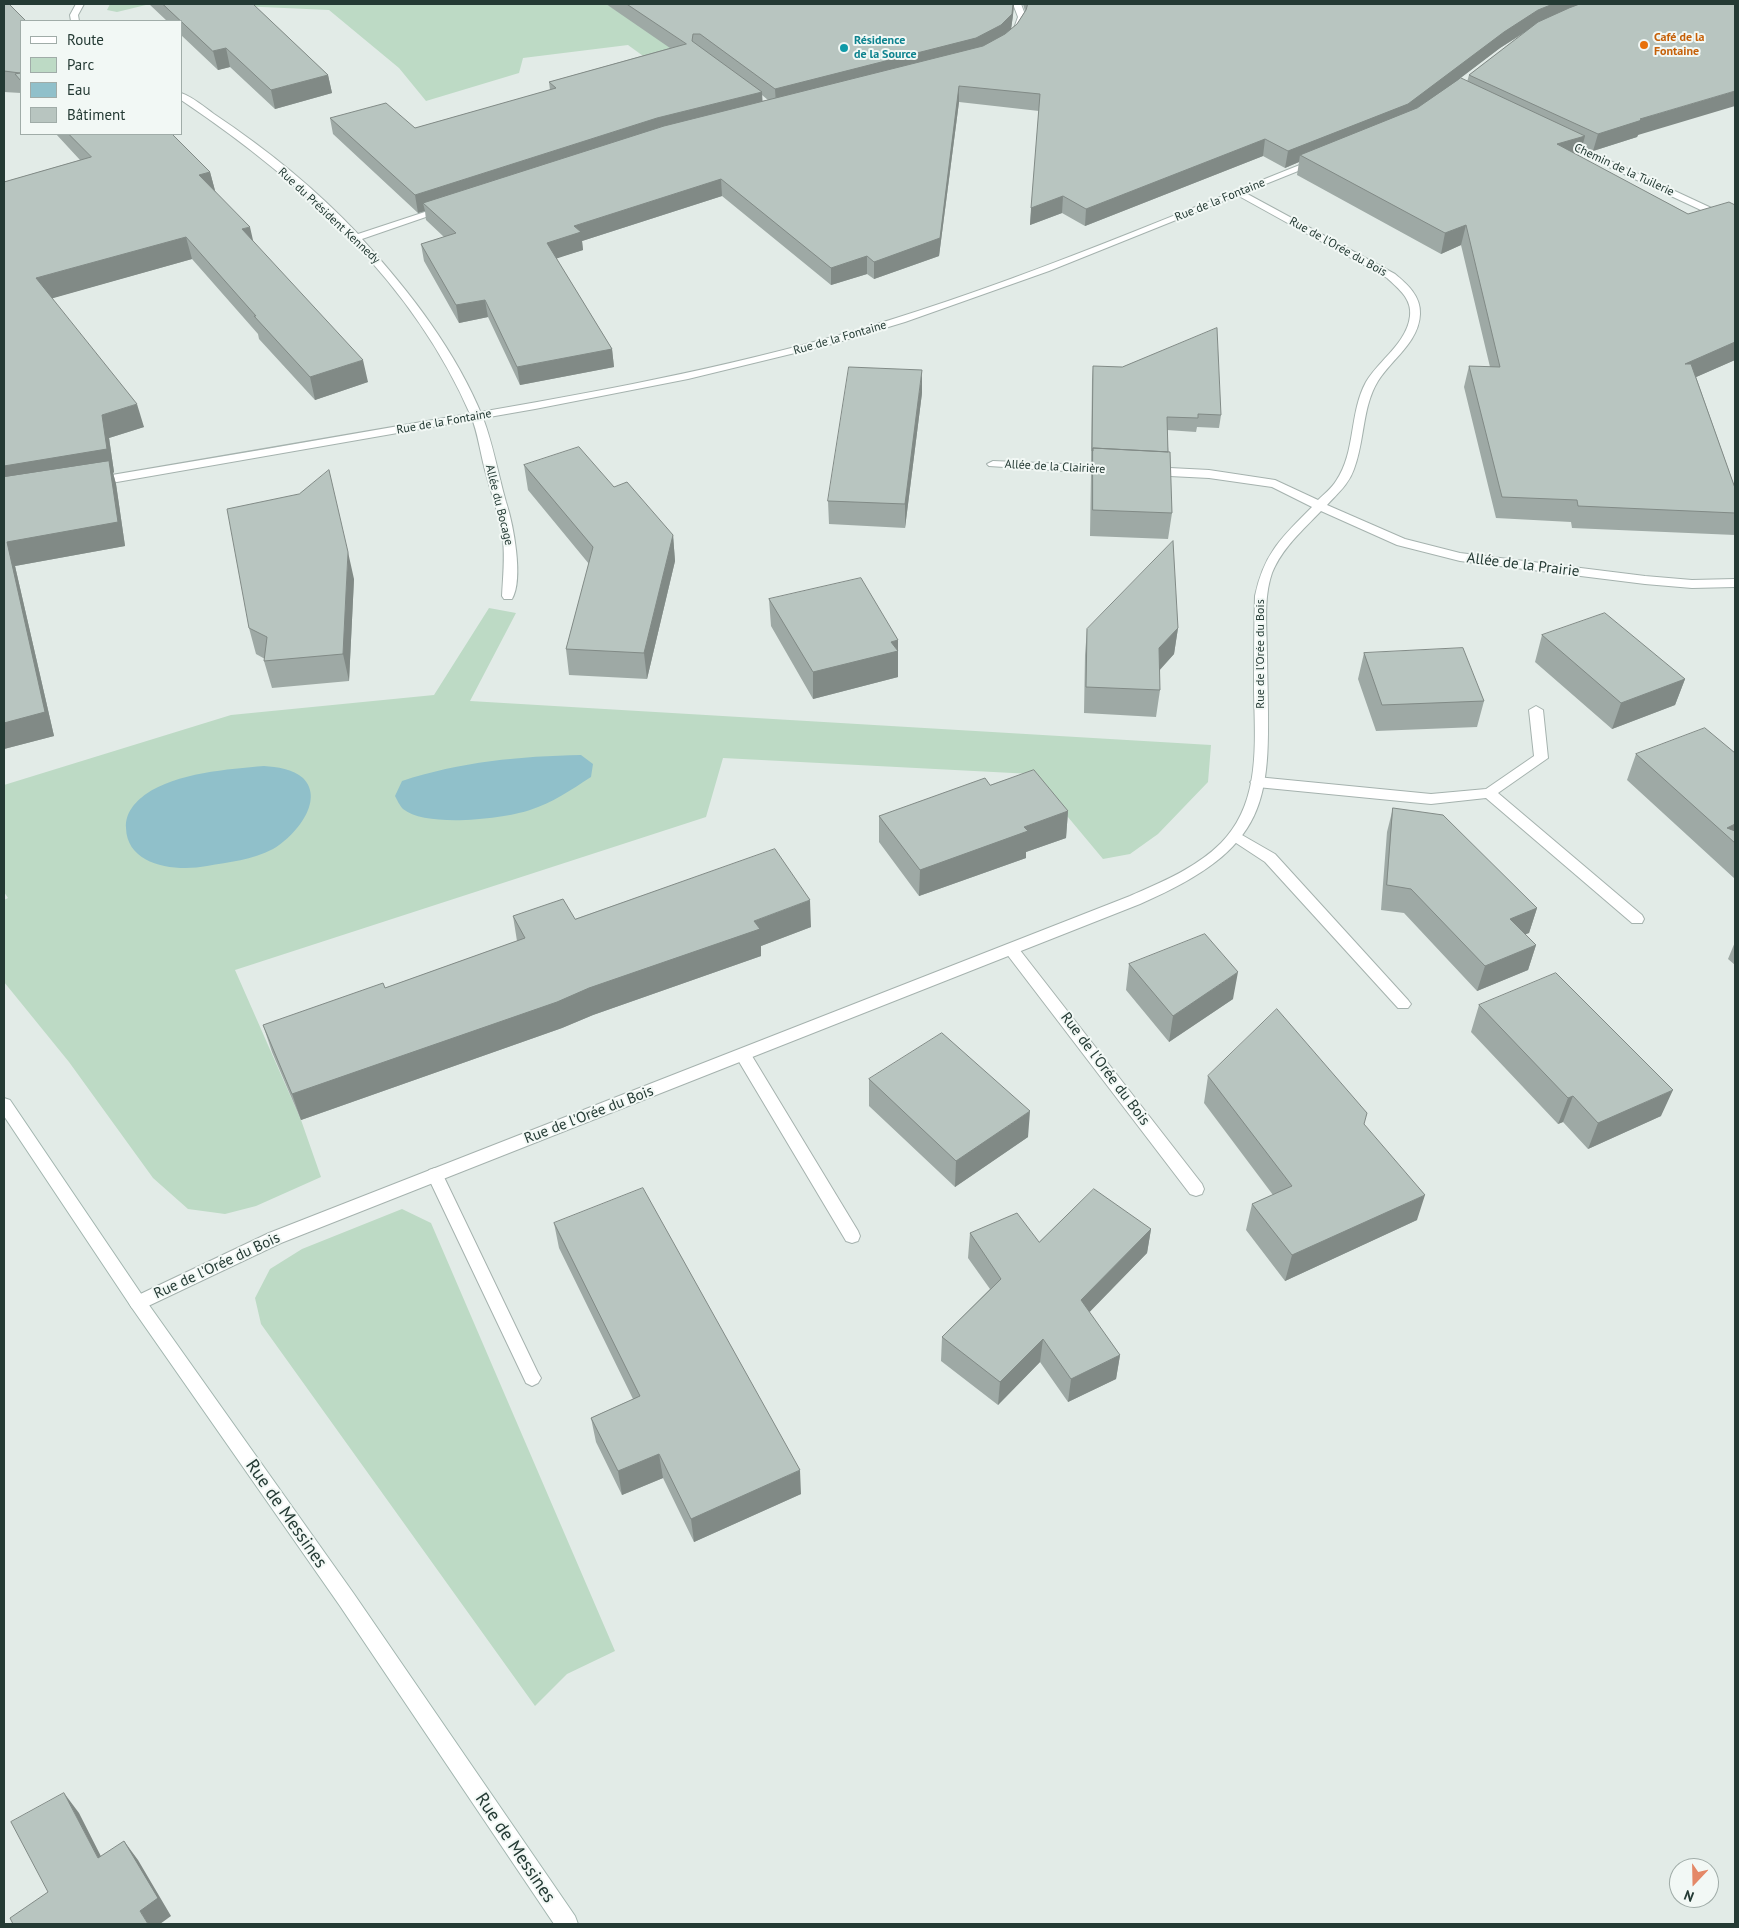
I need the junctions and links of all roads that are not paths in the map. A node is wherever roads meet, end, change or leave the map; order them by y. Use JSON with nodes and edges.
{"nodes":[{"id":1,"x":80,"y":4,"type":"edge"},
{"id":2,"x":1017,"y":4,"type":"edge"},
{"id":3,"x":75,"y":20,"type":"edge"},
{"id":4,"x":1011,"y":40,"type":"edge"},
{"id":5,"x":182,"y":97,"type":"edge"},
{"id":6,"x":1554,"y":138,"type":"edge"},
{"id":7,"x":1329,"y":156,"type":"edge"},
{"id":8,"x":1240,"y":193,"type":"junction"},
{"id":9,"x":458,"y":204,"type":"edge"},
{"id":10,"x":1735,"y":223,"type":"edge"},
{"id":11,"x":356,"y":238,"type":"junction"},
{"id":12,"x":477,"y":417,"type":"junction"},
{"id":13,"x":993,"y":464,"type":"dead end"},
{"id":14,"x":1121,"y":470,"type":"edge"},
{"id":15,"x":1141,"y":471,"type":"edge"},
{"id":16,"x":80,"y":485,"type":"edge"},
{"id":17,"x":1321,"y":506,"type":"junction"},
{"id":18,"x":1735,"y":583,"type":"edge"},
{"id":19,"x":508,"y":596,"type":"dead end"},
{"id":20,"x":1536,"y":710,"type":"dead end"},
{"id":21,"x":1258,"y":782,"type":"junction"},
{"id":22,"x":1489,"y":793,"type":"junction"},
{"id":23,"x":1235,"y":836,"type":"junction"},
{"id":24,"x":1637,"y":919,"type":"dead end"},
{"id":25,"x":1011,"y":949,"type":"junction"},
{"id":26,"x":1403,"y":1004,"type":"dead end"},
{"id":27,"x":743,"y":1055,"type":"junction"},
{"id":28,"x":4,"y":1104,"type":"edge"},
{"id":29,"x":435,"y":1175,"type":"junction"},
{"id":30,"x":1196,"y":1189,"type":"dead end"},
{"id":31,"x":852,"y":1236,"type":"dead end"},
{"id":32,"x":138,"y":1303,"type":"junction"},
{"id":33,"x":532,"y":1378,"type":"dead end"},
{"id":34,"x":567,"y":1924,"type":"edge"}],
"edges":[{"from":1,"to":3,"type":"street"},
{"from":2,"to":4,"type":"street"},
{"from":5,"to":11,"type":"street","name":"Rue du Président Kennedy"},
{"from":6,"to":10,"type":"street","name":"Chemin de la Tuilerie"},
{"from":7,"to":8,"type":"street","name":"Rue de la Fontaine"},
{"from":8,"to":12,"type":"street","name":"Rue de la Fontaine"},
{"from":8,"to":17,"type":"street","name":"Rue de l'Orée du Bois"},
{"from":9,"to":11,"type":"street"},
{"from":11,"to":12,"type":"street","name":"Rue du Président Kennedy"},
{"from":12,"to":16,"type":"street","name":"Rue de la Fontaine"},
{"from":12,"to":19,"type":"street","name":"Allée du Bocage"},
{"from":13,"to":14,"type":"street","name":"Allée de la Clairière"},
{"from":15,"to":17,"type":"street"},
{"from":17,"to":18,"type":"street","name":"Allée de la Prairie"},
{"from":17,"to":21,"type":"street","name":"Rue de l'Orée du Bois"},
{"from":20,"to":22,"type":"street"},
{"from":21,"to":22,"type":"street"},
{"from":21,"to":23,"type":"street","name":"Rue de l'Orée du Bois"},
{"from":22,"to":24,"type":"street"},
{"from":23,"to":25,"type":"street","name":"Rue de l'Orée du Bois"},
{"from":23,"to":26,"type":"street"},
{"from":25,"to":27,"type":"street","name":"Rue de l'Orée du Bois"},
{"from":25,"to":30,"type":"street","name":"Rue de l'Orée du Bois"},
{"from":27,"to":29,"type":"street","name":"Rue de l'Orée du Bois"},
{"from":27,"to":31,"type":"street"},
{"from":28,"to":32,"type":"street","name":"Rue de Messines"},
{"from":29,"to":32,"type":"street","name":"Rue de l'Orée du Bois"},
{"from":29,"to":33,"type":"street"},
{"from":32,"to":34,"type":"street","name":"Rue de Messines"}]}
